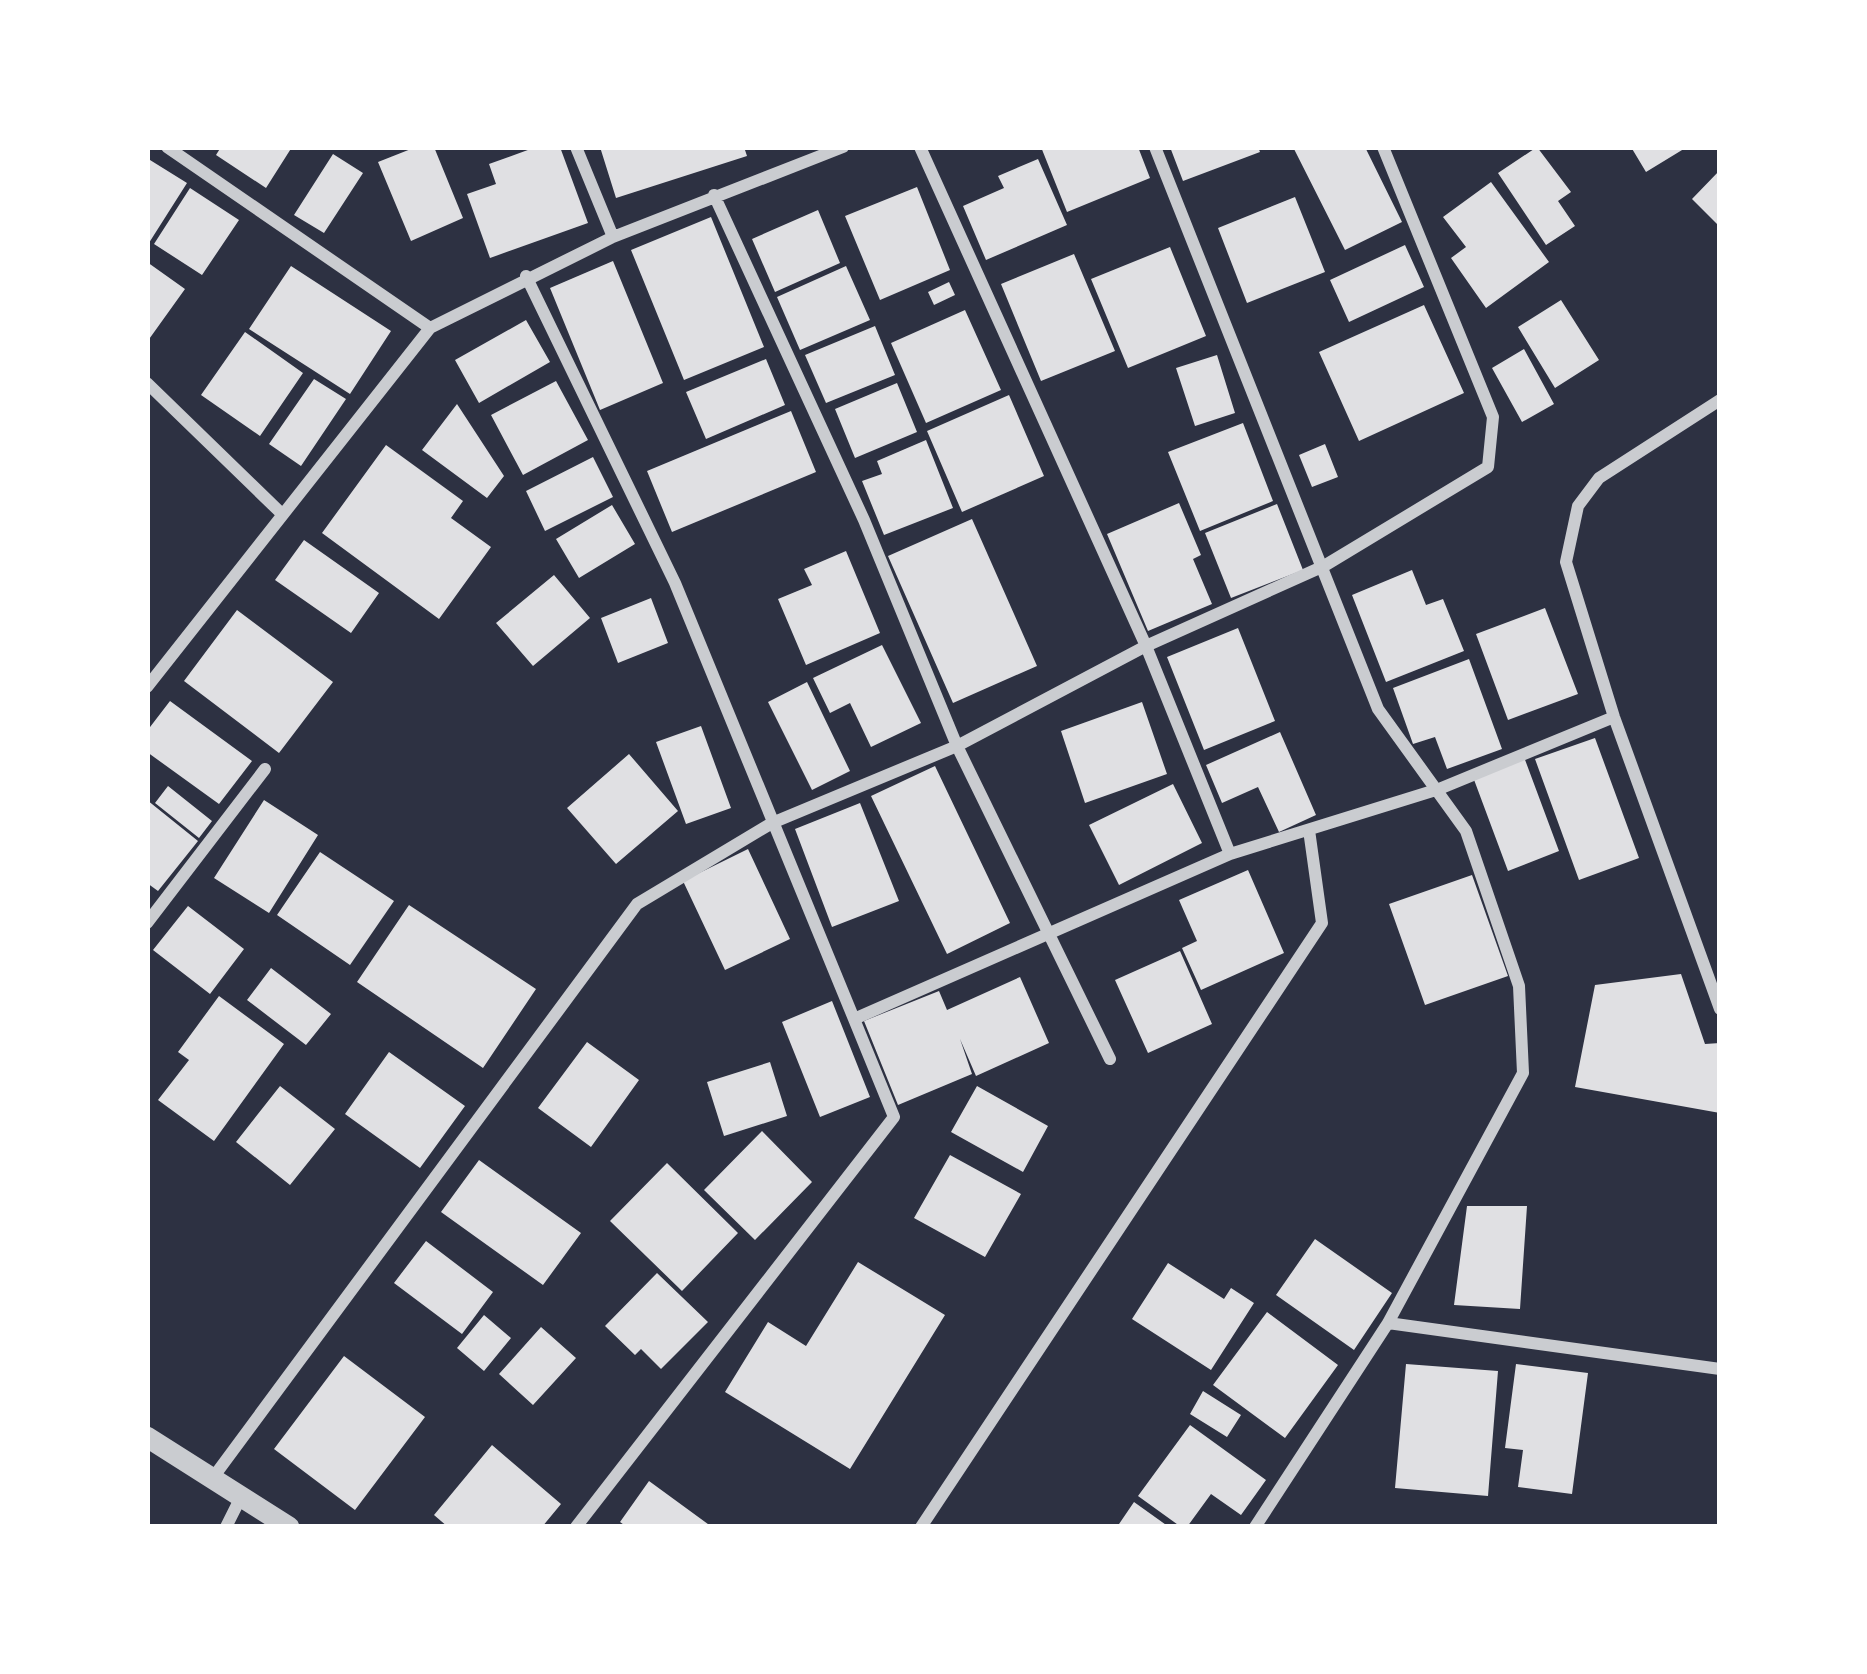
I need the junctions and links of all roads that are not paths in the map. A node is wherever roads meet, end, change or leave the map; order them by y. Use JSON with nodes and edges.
{"nodes":[{"id":1,"x":167,"y":147,"type":"edge"},
{"id":2,"x":576,"y":147,"type":"edge"},
{"id":3,"x":843,"y":147,"type":"edge"},
{"id":4,"x":920,"y":147,"type":"edge"},
{"id":5,"x":1155,"y":147,"type":"edge"},
{"id":6,"x":1383,"y":147,"type":"edge"},
{"id":7,"x":714,"y":195,"type":"junction"},
{"id":8,"x":613,"y":237,"type":"junction"},
{"id":9,"x":526,"y":276,"type":"junction"},
{"id":10,"x":430,"y":328,"type":"junction"},
{"id":11,"x":147,"y":383,"type":"edge"},
{"id":12,"x":1720,"y":400,"type":"edge"},
{"id":13,"x":281,"y":513,"type":"junction"},
{"id":14,"x":1324,"y":566,"type":"junction"},
{"id":15,"x":1145,"y":646,"type":"junction"},
{"id":16,"x":147,"y":687,"type":"edge"},
{"id":17,"x":1614,"y":717,"type":"junction"},
{"id":18,"x":957,"y":746,"type":"junction"},
{"id":19,"x":266,"y":770,"type":"dead end"},
{"id":20,"x":1439,"y":789,"type":"junction"},
{"id":21,"x":772,"y":823,"type":"junction"},
{"id":22,"x":1309,"y":830,"type":"junction"},
{"id":23,"x":1230,"y":854,"type":"junction"},
{"id":24,"x":147,"y":923,"type":"edge"},
{"id":25,"x":1048,"y":933,"type":"junction"},
{"id":26,"x":1720,"y":1010,"type":"edge"},
{"id":27,"x":854,"y":1019,"type":"junction"},
{"id":28,"x":1110,"y":1059,"type":"dead end"},
{"id":29,"x":1388,"y":1323,"type":"junction"},
{"id":30,"x":1720,"y":1369,"type":"edge"},
{"id":31,"x":147,"y":1437,"type":"edge"},
{"id":32,"x":212,"y":1480,"type":"junction"},
{"id":33,"x":241,"y":1497,"type":"junction"},
{"id":34,"x":226,"y":1527,"type":"edge"},
{"id":35,"x":289,"y":1527,"type":"edge"},
{"id":36,"x":576,"y":1527,"type":"edge"},
{"id":37,"x":921,"y":1527,"type":"edge"},
{"id":38,"x":1255,"y":1527,"type":"edge"}],
"edges":[{"from":1,"to":10,"type":"street"},
{"from":2,"to":8,"type":"street"},
{"from":3,"to":7,"type":"street"},
{"from":4,"to":15,"type":"street"},
{"from":5,"to":14,"type":"street"},
{"from":6,"to":14,"type":"street"},
{"from":7,"to":8,"type":"street"},
{"from":7,"to":18,"type":"street"},
{"from":8,"to":9,"type":"street"},
{"from":9,"to":10,"type":"street"},
{"from":9,"to":21,"type":"street"},
{"from":10,"to":13,"type":"street"},
{"from":11,"to":13,"type":"street"},
{"from":12,"to":17,"type":"street"},
{"from":13,"to":16,"type":"street"},
{"from":14,"to":15,"type":"street"},
{"from":14,"to":20,"type":"street"},
{"from":15,"to":18,"type":"street"},
{"from":15,"to":23,"type":"street"},
{"from":17,"to":20,"type":"street"},
{"from":17,"to":26,"type":"street"},
{"from":18,"to":21,"type":"street"},
{"from":18,"to":25,"type":"street"},
{"from":19,"to":24,"type":"street"},
{"from":20,"to":22,"type":"street"},
{"from":20,"to":29,"type":"street"},
{"from":21,"to":27,"type":"street"},
{"from":21,"to":32,"type":"street"},
{"from":22,"to":23,"type":"street"},
{"from":22,"to":37,"type":"street"},
{"from":23,"to":25,"type":"street"},
{"from":25,"to":27,"type":"street"},
{"from":25,"to":28,"type":"street"},
{"from":27,"to":36,"type":"street"},
{"from":29,"to":30,"type":"street"},
{"from":29,"to":38,"type":"street"},
{"from":31,"to":32,"type":"street"},
{"from":32,"to":33,"type":"street"},
{"from":33,"to":34,"type":"street"},
{"from":33,"to":35,"type":"street"}]}
